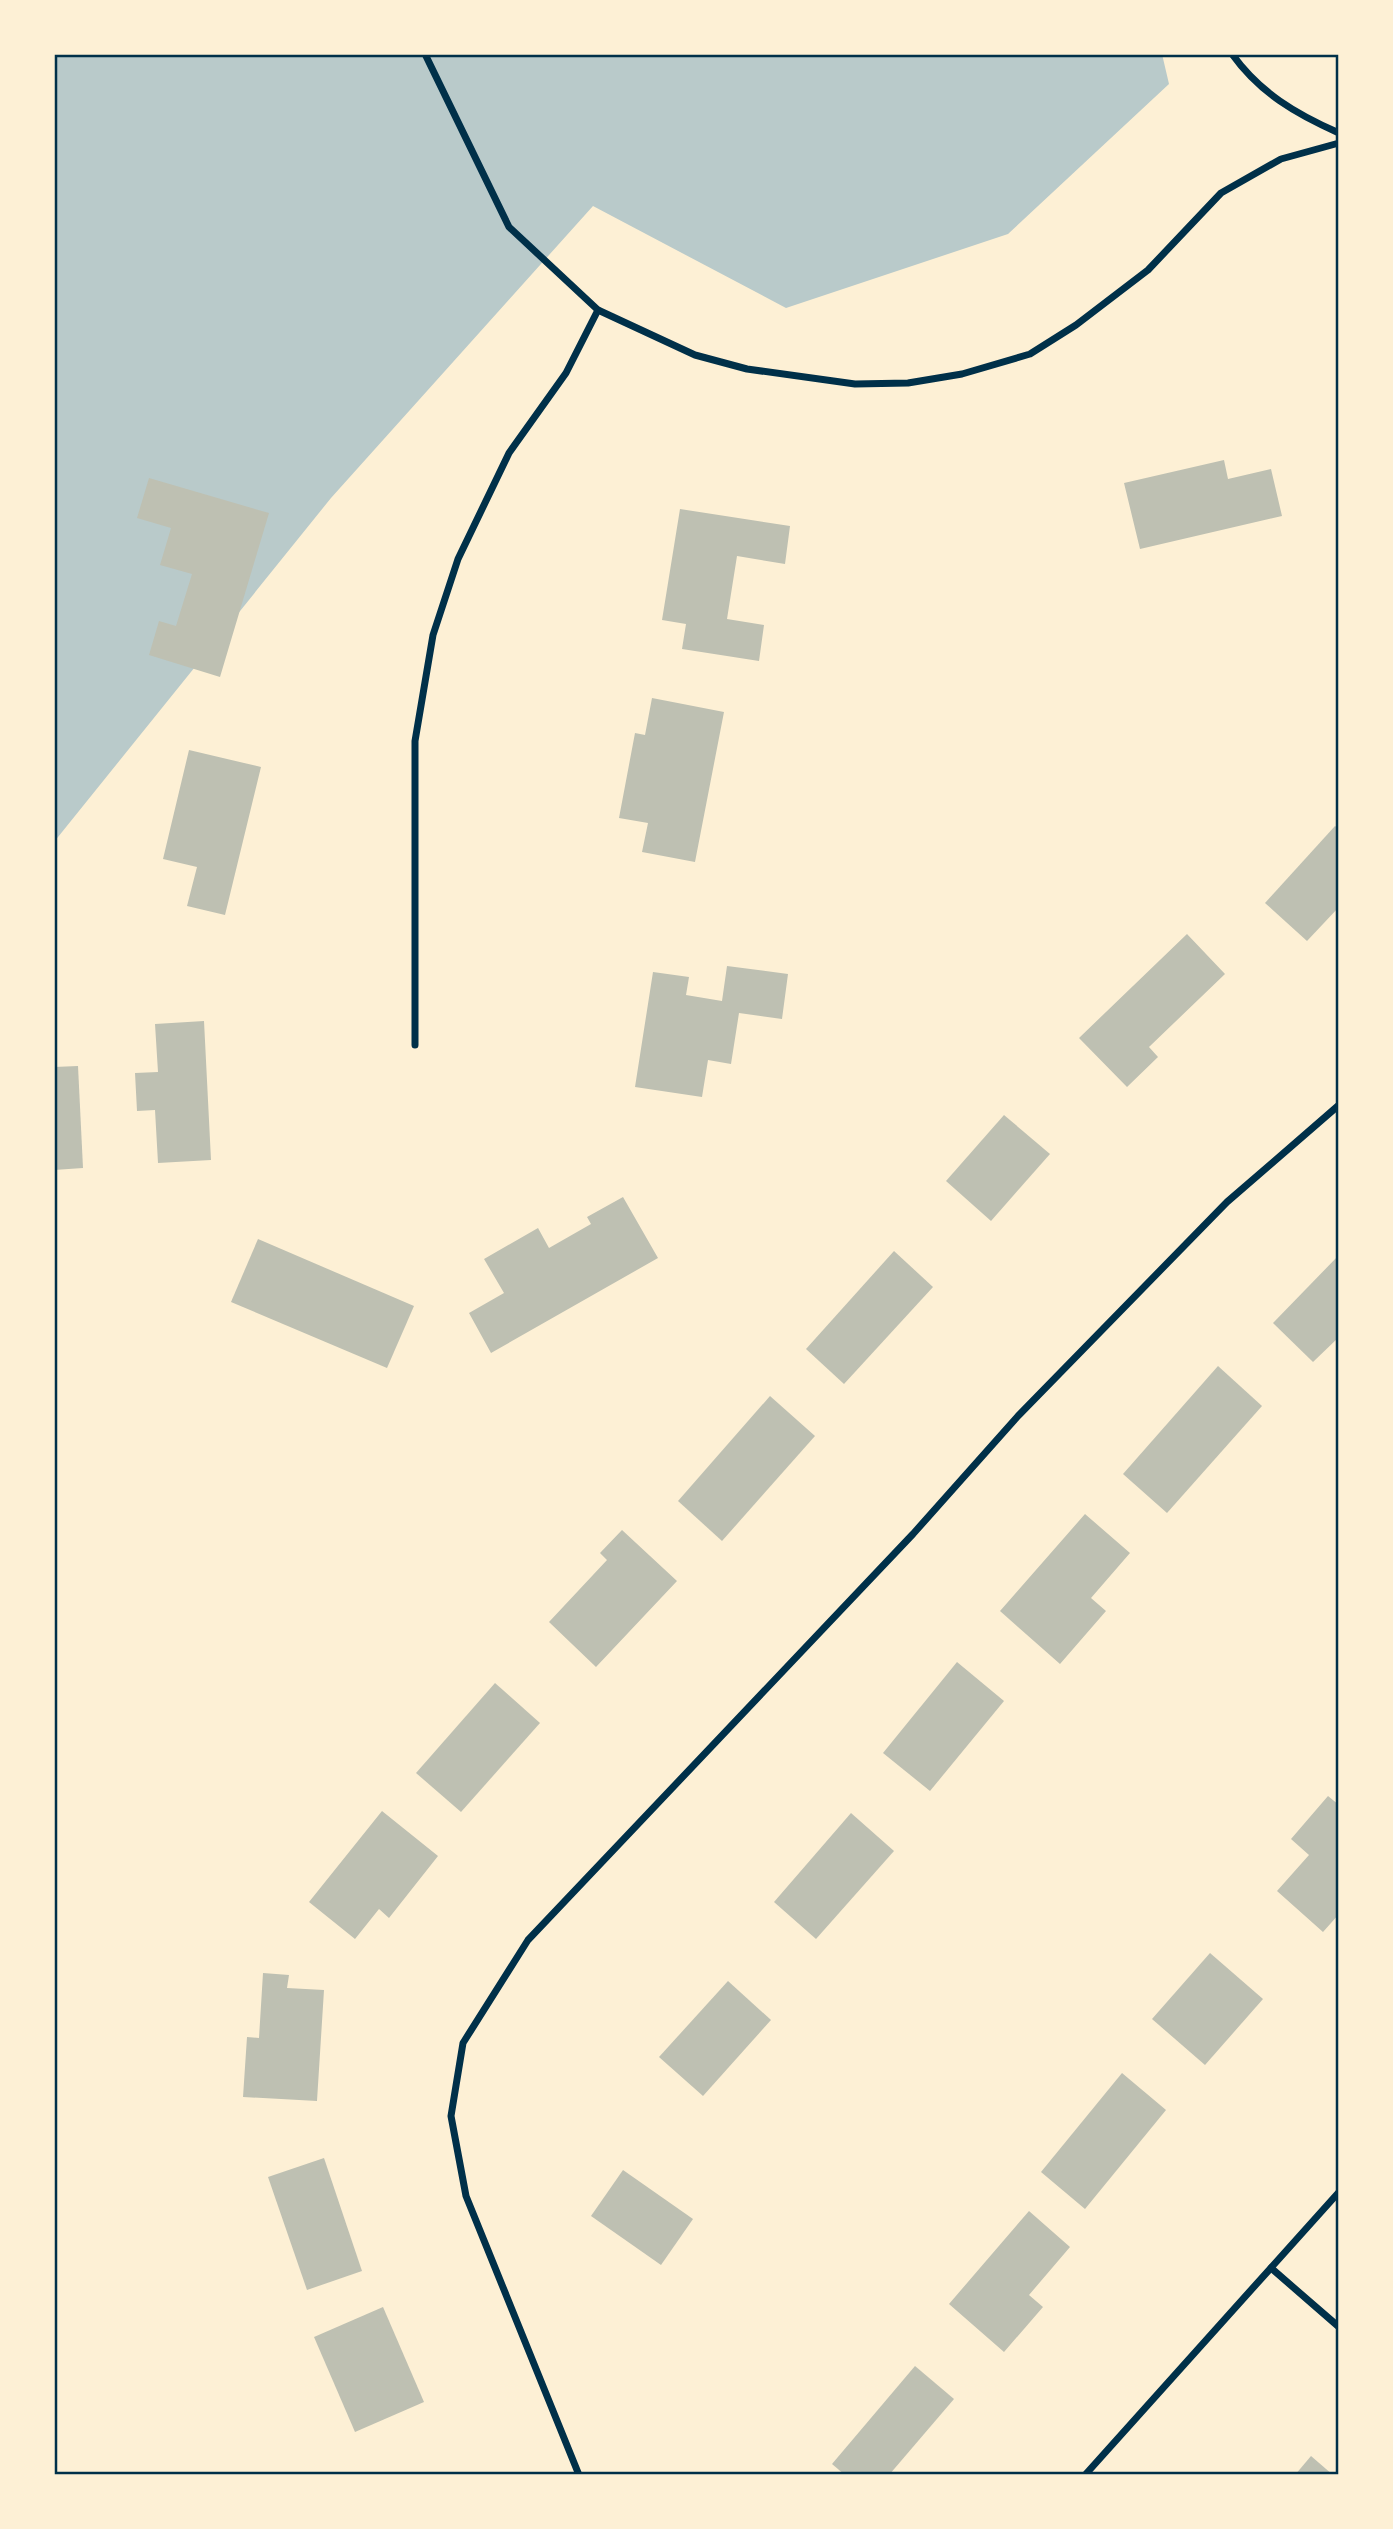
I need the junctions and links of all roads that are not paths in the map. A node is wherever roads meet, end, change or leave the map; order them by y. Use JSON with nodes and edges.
{"nodes":[{"id":1,"x":425,"y":54,"type":"edge"},
{"id":2,"x":1232,"y":54,"type":"edge"},
{"id":3,"x":1339,"y":133,"type":"edge"},
{"id":4,"x":1339,"y":143,"type":"edge"},
{"id":5,"x":598,"y":310,"type":"junction"},
{"id":6,"x":415,"y":1045,"type":"dead end"},
{"id":7,"x":1339,"y":1105,"type":"edge"},
{"id":8,"x":1339,"y":2192,"type":"edge"},
{"id":9,"x":1271,"y":2268,"type":"junction"},
{"id":10,"x":1339,"y":2326,"type":"edge"},
{"id":11,"x":579,"y":2475,"type":"edge"},
{"id":12,"x":1085,"y":2475,"type":"edge"}],
"edges":[{"from":1,"to":5,"type":"street"},
{"from":2,"to":3,"type":"street"},
{"from":4,"to":5,"type":"street"},
{"from":5,"to":6,"type":"street"},
{"from":7,"to":11,"type":"street"},
{"from":8,"to":9,"type":"street"},
{"from":9,"to":10,"type":"street"},
{"from":9,"to":12,"type":"street"}]}
